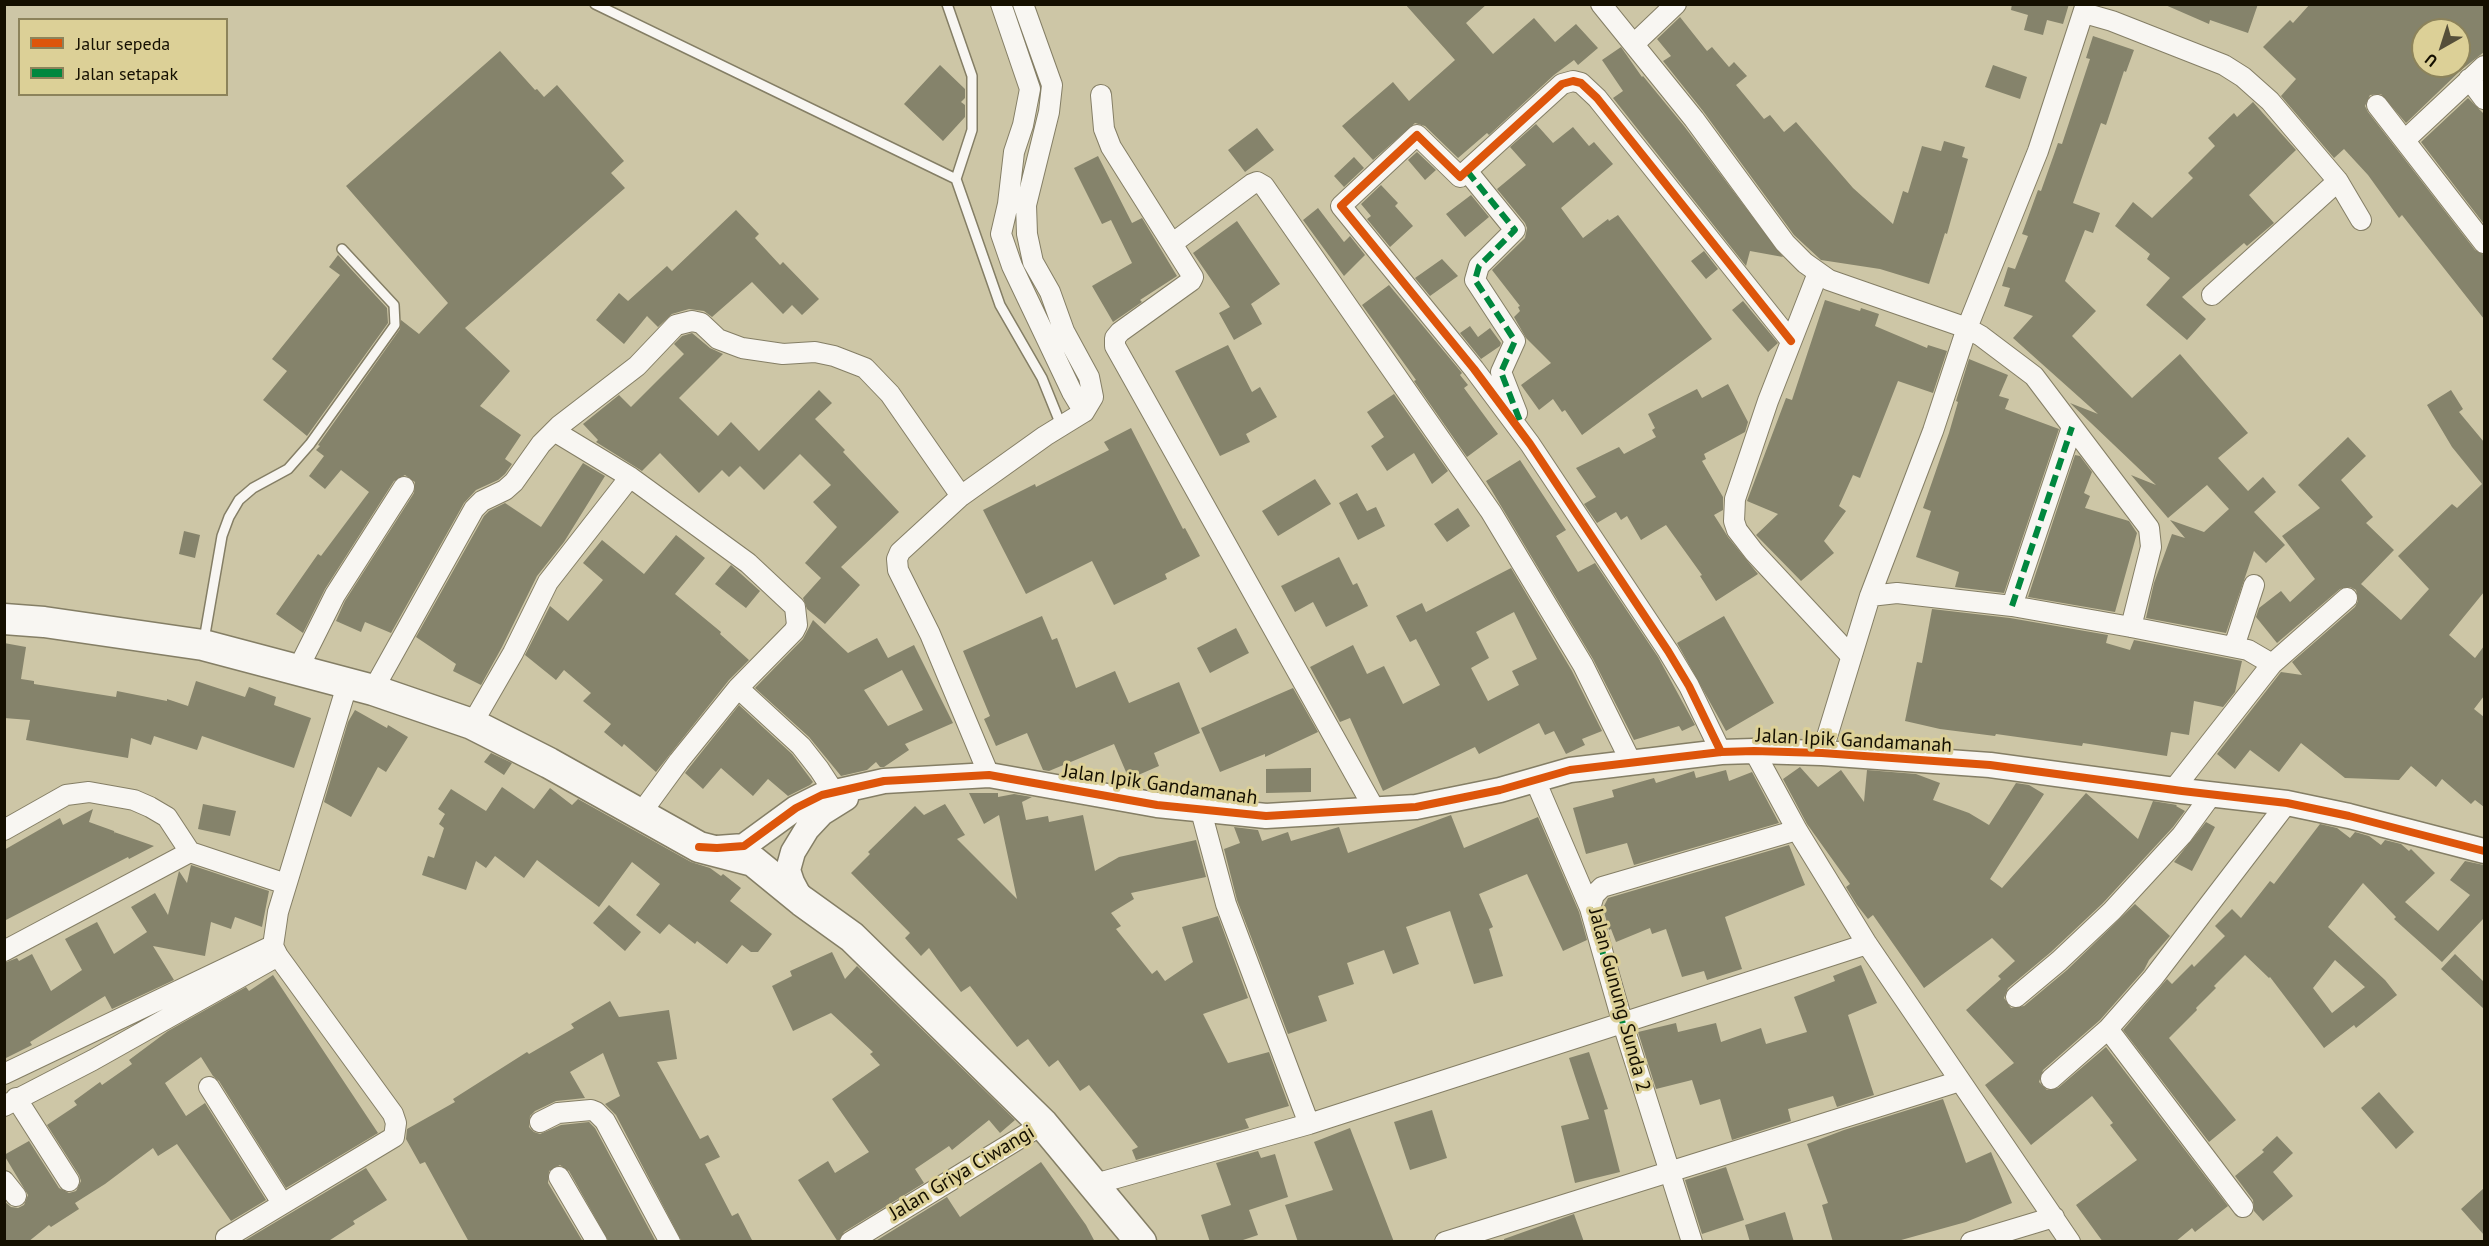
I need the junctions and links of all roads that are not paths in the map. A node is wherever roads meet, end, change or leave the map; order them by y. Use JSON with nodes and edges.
{"nodes":[{"id":1,"x":595,"y":4,"type":"edge"},
{"id":2,"x":947,"y":4,"type":"edge"},
{"id":3,"x":1001,"y":4,"type":"edge"},
{"id":4,"x":1023,"y":4,"type":"edge"},
{"id":5,"x":1601,"y":4,"type":"edge"},
{"id":6,"x":1676,"y":4,"type":"edge"},
{"id":7,"x":2085,"y":9,"type":"edge"},
{"id":8,"x":1634,"y":44,"type":"junction"},
{"id":9,"x":2484,"y":66,"type":"edge"},
{"id":10,"x":2469,"y":79,"type":"junction"},
{"id":11,"x":1101,"y":95,"type":"dead end"},
{"id":12,"x":2484,"y":99,"type":"edge"},
{"id":13,"x":2377,"y":105,"type":"dead end"},
{"id":14,"x":2405,"y":140,"type":"junction"},
{"id":15,"x":1467,"y":171,"type":"junction"},
{"id":16,"x":956,"y":180,"type":"junction"},
{"id":17,"x":2338,"y":181,"type":"junction"},
{"id":18,"x":2361,"y":220,"type":"dead end"},
{"id":19,"x":1001,"y":234,"type":"junction"},
{"id":20,"x":1027,"y":234,"type":"junction"},
{"id":21,"x":1173,"y":243,"type":"junction"},
{"id":22,"x":2484,"y":243,"type":"edge"},
{"id":23,"x":342,"y":249,"type":"dead end"},
{"id":24,"x":1818,"y":273,"type":"junction"},
{"id":25,"x":2212,"y":295,"type":"dead end"},
{"id":26,"x":1967,"y":328,"type":"junction"},
{"id":27,"x":1791,"y":341,"type":"junction"},
{"id":28,"x":1084,"y":412,"type":"junction"},
{"id":29,"x":1061,"y":425,"type":"junction"},
{"id":30,"x":2072,"y":427,"type":"junction"},
{"id":31,"x":554,"y":431,"type":"junction"},
{"id":32,"x":1530,"y":444,"type":"junction"},
{"id":33,"x":630,"y":477,"type":"junction"},
{"id":34,"x":404,"y":487,"type":"dead end"},
{"id":35,"x":961,"y":496,"type":"junction"},
{"id":36,"x":2254,"y":585,"type":"dead end"},
{"id":37,"x":1870,"y":596,"type":"junction"},
{"id":38,"x":2347,"y":598,"type":"dead end"},
{"id":39,"x":2012,"y":606,"type":"junction"},
{"id":40,"x":4,"y":619,"type":"edge"},
{"id":41,"x":2131,"y":627,"type":"junction"},
{"id":42,"x":203,"y":645,"type":"junction"},
{"id":43,"x":2234,"y":648,"type":"junction"},
{"id":44,"x":1846,"y":651,"type":"junction"},
{"id":45,"x":2272,"y":664,"type":"junction"},
{"id":46,"x":298,"y":669,"type":"junction"},
{"id":47,"x":360,"y":686,"type":"junction"},
{"id":48,"x":738,"y":688,"type":"junction"},
{"id":49,"x":472,"y":724,"type":"junction"},
{"id":50,"x":1754,"y":751,"type":"junction"},
{"id":51,"x":1721,"y":752,"type":"junction"},
{"id":52,"x":1815,"y":753,"type":"junction"},
{"id":53,"x":1632,"y":764,"type":"junction"},
{"id":54,"x":989,"y":775,"type":"junction"},
{"id":55,"x":1534,"y":780,"type":"junction"},
{"id":56,"x":2173,"y":790,"type":"junction"},
{"id":57,"x":2212,"y":794,"type":"junction"},
{"id":58,"x":837,"y":796,"type":"junction"},
{"id":59,"x":2286,"y":803,"type":"junction"},
{"id":60,"x":1375,"y":810,"type":"junction"},
{"id":61,"x":1201,"y":811,"type":"junction"},
{"id":62,"x":641,"y":813,"type":"junction"},
{"id":63,"x":4,"y":830,"type":"edge"},
{"id":64,"x":1797,"y":830,"type":"junction"},
{"id":65,"x":699,"y":847,"type":"junction"},
{"id":66,"x":2484,"y":851,"type":"edge"},
{"id":67,"x":190,"y":852,"type":"junction"},
{"id":68,"x":286,"y":884,"type":"junction"},
{"id":69,"x":802,"y":901,"type":"junction"},
{"id":70,"x":1590,"y":908,"type":"junction"},
{"id":71,"x":1867,"y":944,"type":"junction"},
{"id":72,"x":4,"y":951,"type":"edge"},
{"id":73,"x":276,"y":951,"type":"junction"},
{"id":74,"x":2016,"y":997,"type":"dead end"},
{"id":75,"x":1623,"y":1024,"type":"junction"},
{"id":76,"x":2108,"y":1029,"type":"junction"},
{"id":77,"x":4,"y":1074,"type":"edge"},
{"id":78,"x":2051,"y":1079,"type":"dead end"},
{"id":79,"x":1960,"y":1081,"type":"junction"},
{"id":80,"x":209,"y":1087,"type":"dead end"},
{"id":81,"x":10,"y":1102,"type":"edge"},
{"id":82,"x":540,"y":1122,"type":"dead end"},
{"id":83,"x":1043,"y":1124,"type":"junction"},
{"id":84,"x":1309,"y":1124,"type":"junction"},
{"id":85,"x":1669,"y":1171,"type":"junction"},
{"id":86,"x":560,"y":1178,"type":"dead end"},
{"id":87,"x":69,"y":1181,"type":"dead end"},
{"id":88,"x":1095,"y":1184,"type":"junction"},
{"id":89,"x":282,"y":1203,"type":"junction"},
{"id":90,"x":2243,"y":1207,"type":"dead end"},
{"id":91,"x":2054,"y":1217,"type":"junction"},
{"id":92,"x":226,"y":1238,"type":"dead end"},
{"id":93,"x":597,"y":1242,"type":"edge"},
{"id":94,"x":670,"y":1242,"type":"edge"},
{"id":95,"x":850,"y":1242,"type":"edge"},
{"id":96,"x":1141,"y":1242,"type":"edge"},
{"id":97,"x":1445,"y":1242,"type":"edge"},
{"id":98,"x":1692,"y":1242,"type":"edge"},
{"id":99,"x":1971,"y":1242,"type":"edge"},
{"id":100,"x":2070,"y":1242,"type":"edge"}],
"edges":[{"from":1,"to":16,"type":"lane"},
{"from":2,"to":16,"type":"lane"},
{"from":3,"to":19,"type":"street"},
{"from":4,"to":20,"type":"street"},
{"from":5,"to":8,"type":"street"},
{"from":6,"to":8,"type":"street"},
{"from":7,"to":17,"type":"street"},
{"from":7,"to":26,"type":"street"},
{"from":8,"to":24,"type":"street"},
{"from":9,"to":10,"type":"street"},
{"from":10,"to":12,"type":"street"},
{"from":10,"to":14,"type":"street"},
{"from":11,"to":21,"type":"street"},
{"from":13,"to":14,"type":"street"},
{"from":14,"to":22,"type":"street"},
{"from":15,"to":27,"type":"street"},
{"from":15,"to":32,"type":"street"},
{"from":15,"to":32,"type":"street"},
{"from":16,"to":29,"type":"lane"},
{"from":17,"to":18,"type":"street"},
{"from":17,"to":25,"type":"street"},
{"from":19,"to":20,"type":"street"},
{"from":19,"to":28,"type":"street"},
{"from":20,"to":28,"type":"street"},
{"from":21,"to":53,"type":"street"},
{"from":21,"to":60,"type":"street"},
{"from":23,"to":42,"type":"lane"},
{"from":24,"to":26,"type":"street"},
{"from":24,"to":27,"type":"street"},
{"from":26,"to":30,"type":"street"},
{"from":26,"to":37,"type":"street"},
{"from":27,"to":44,"type":"street"},
{"from":28,"to":29,"type":"street"},
{"from":29,"to":35,"type":"street"},
{"from":30,"to":39,"type":"street"},
{"from":30,"to":41,"type":"street"},
{"from":31,"to":33,"type":"street"},
{"from":31,"to":35,"type":"street"},
{"from":31,"to":47,"type":"street"},
{"from":32,"to":51,"type":"street"},
{"from":33,"to":48,"type":"street"},
{"from":33,"to":49,"type":"street"},
{"from":34,"to":46,"type":"street"},
{"from":35,"to":54,"type":"street"},
{"from":36,"to":43,"type":"street"},
{"from":37,"to":39,"type":"street"},
{"from":37,"to":44,"type":"street"},
{"from":38,"to":45,"type":"street"},
{"from":39,"to":41,"type":"street"},
{"from":40,"to":42,"type":"main road"},
{"from":41,"to":43,"type":"street"},
{"from":42,"to":46,"type":"main road"},
{"from":43,"to":45,"type":"street"},
{"from":44,"to":52,"type":"street"},
{"from":45,"to":56,"type":"street"},
{"from":46,"to":47,"type":"main road"},
{"from":47,"to":49,"type":"main road"},
{"from":47,"to":68,"type":"street"},
{"from":48,"to":58,"type":"street"},
{"from":48,"to":62,"type":"street"},
{"from":49,"to":62,"type":"main road"},
{"from":50,"to":51,"type":"street","name":"Jalan Ipik Gandamanah"},
{"from":50,"to":52,"type":"street","name":"Jalan Ipik Gandamanah"},
{"from":50,"to":64,"type":"street"},
{"from":51,"to":53,"type":"street","name":"Jalan Ipik Gandamanah"},
{"from":52,"to":56,"type":"street","name":"Jalan Ipik Gandamanah"},
{"from":53,"to":55,"type":"street","name":"Jalan Ipik Gandamanah"},
{"from":54,"to":58,"type":"street","name":"Jalan Ipik Gandamanah"},
{"from":54,"to":61,"type":"street","name":"Jalan Ipik Gandamanah"},
{"from":55,"to":60,"type":"street","name":"Jalan Ipik Gandamanah"},
{"from":55,"to":70,"type":"street"},
{"from":56,"to":57,"type":"street","name":"Jalan Ipik Gandamanah"},
{"from":57,"to":59,"type":"street","name":"Jalan Ipik Gandamanah"},
{"from":57,"to":74,"type":"street"},
{"from":58,"to":65,"type":"street","name":"Jalan Ipik Gandamanah"},
{"from":58,"to":69,"type":"street","name":"Jalan Ipik Gandamanah"},
{"from":59,"to":66,"type":"street","name":"Jalan Ipik Gandamanah"},
{"from":59,"to":76,"type":"street"},
{"from":60,"to":61,"type":"street","name":"Jalan Ipik Gandamanah"},
{"from":61,"to":84,"type":"street"},
{"from":62,"to":65,"type":"main road"},
{"from":63,"to":67,"type":"street"},
{"from":64,"to":70,"type":"street","name":"Jalan Gunung Sunda 2"},
{"from":64,"to":71,"type":"street"},
{"from":65,"to":69,"type":"main road"},
{"from":67,"to":68,"type":"street"},
{"from":67,"to":72,"type":"street"},
{"from":68,"to":73,"type":"street"},
{"from":69,"to":83,"type":"main road"},
{"from":70,"to":75,"type":"street","name":"Jalan Gunung Sunda 2"},
{"from":71,"to":75,"type":"street"},
{"from":71,"to":79,"type":"street"},
{"from":73,"to":77,"type":"street"},
{"from":73,"to":81,"type":"street"},
{"from":73,"to":89,"type":"street"},
{"from":75,"to":84,"type":"street"},
{"from":75,"to":85,"type":"street","name":"Jalan Gunung Sunda 2"},
{"from":76,"to":78,"type":"street"},
{"from":76,"to":90,"type":"street"},
{"from":79,"to":85,"type":"street"},
{"from":79,"to":91,"type":"street"},
{"from":80,"to":89,"type":"street"},
{"from":81,"to":87,"type":"street"},
{"from":82,"to":94,"type":"street"},
{"from":83,"to":88,"type":"main road"},
{"from":83,"to":95,"type":"street","name":"Jalan Griya Ciwangi"},
{"from":84,"to":88,"type":"street"},
{"from":85,"to":97,"type":"street"},
{"from":85,"to":98,"type":"street","name":"Jalan Gunung Sunda 2"},
{"from":86,"to":93,"type":"street"},
{"from":88,"to":96,"type":"main road"},
{"from":89,"to":92,"type":"street"},
{"from":91,"to":99,"type":"street"},
{"from":91,"to":100,"type":"street"}]}
